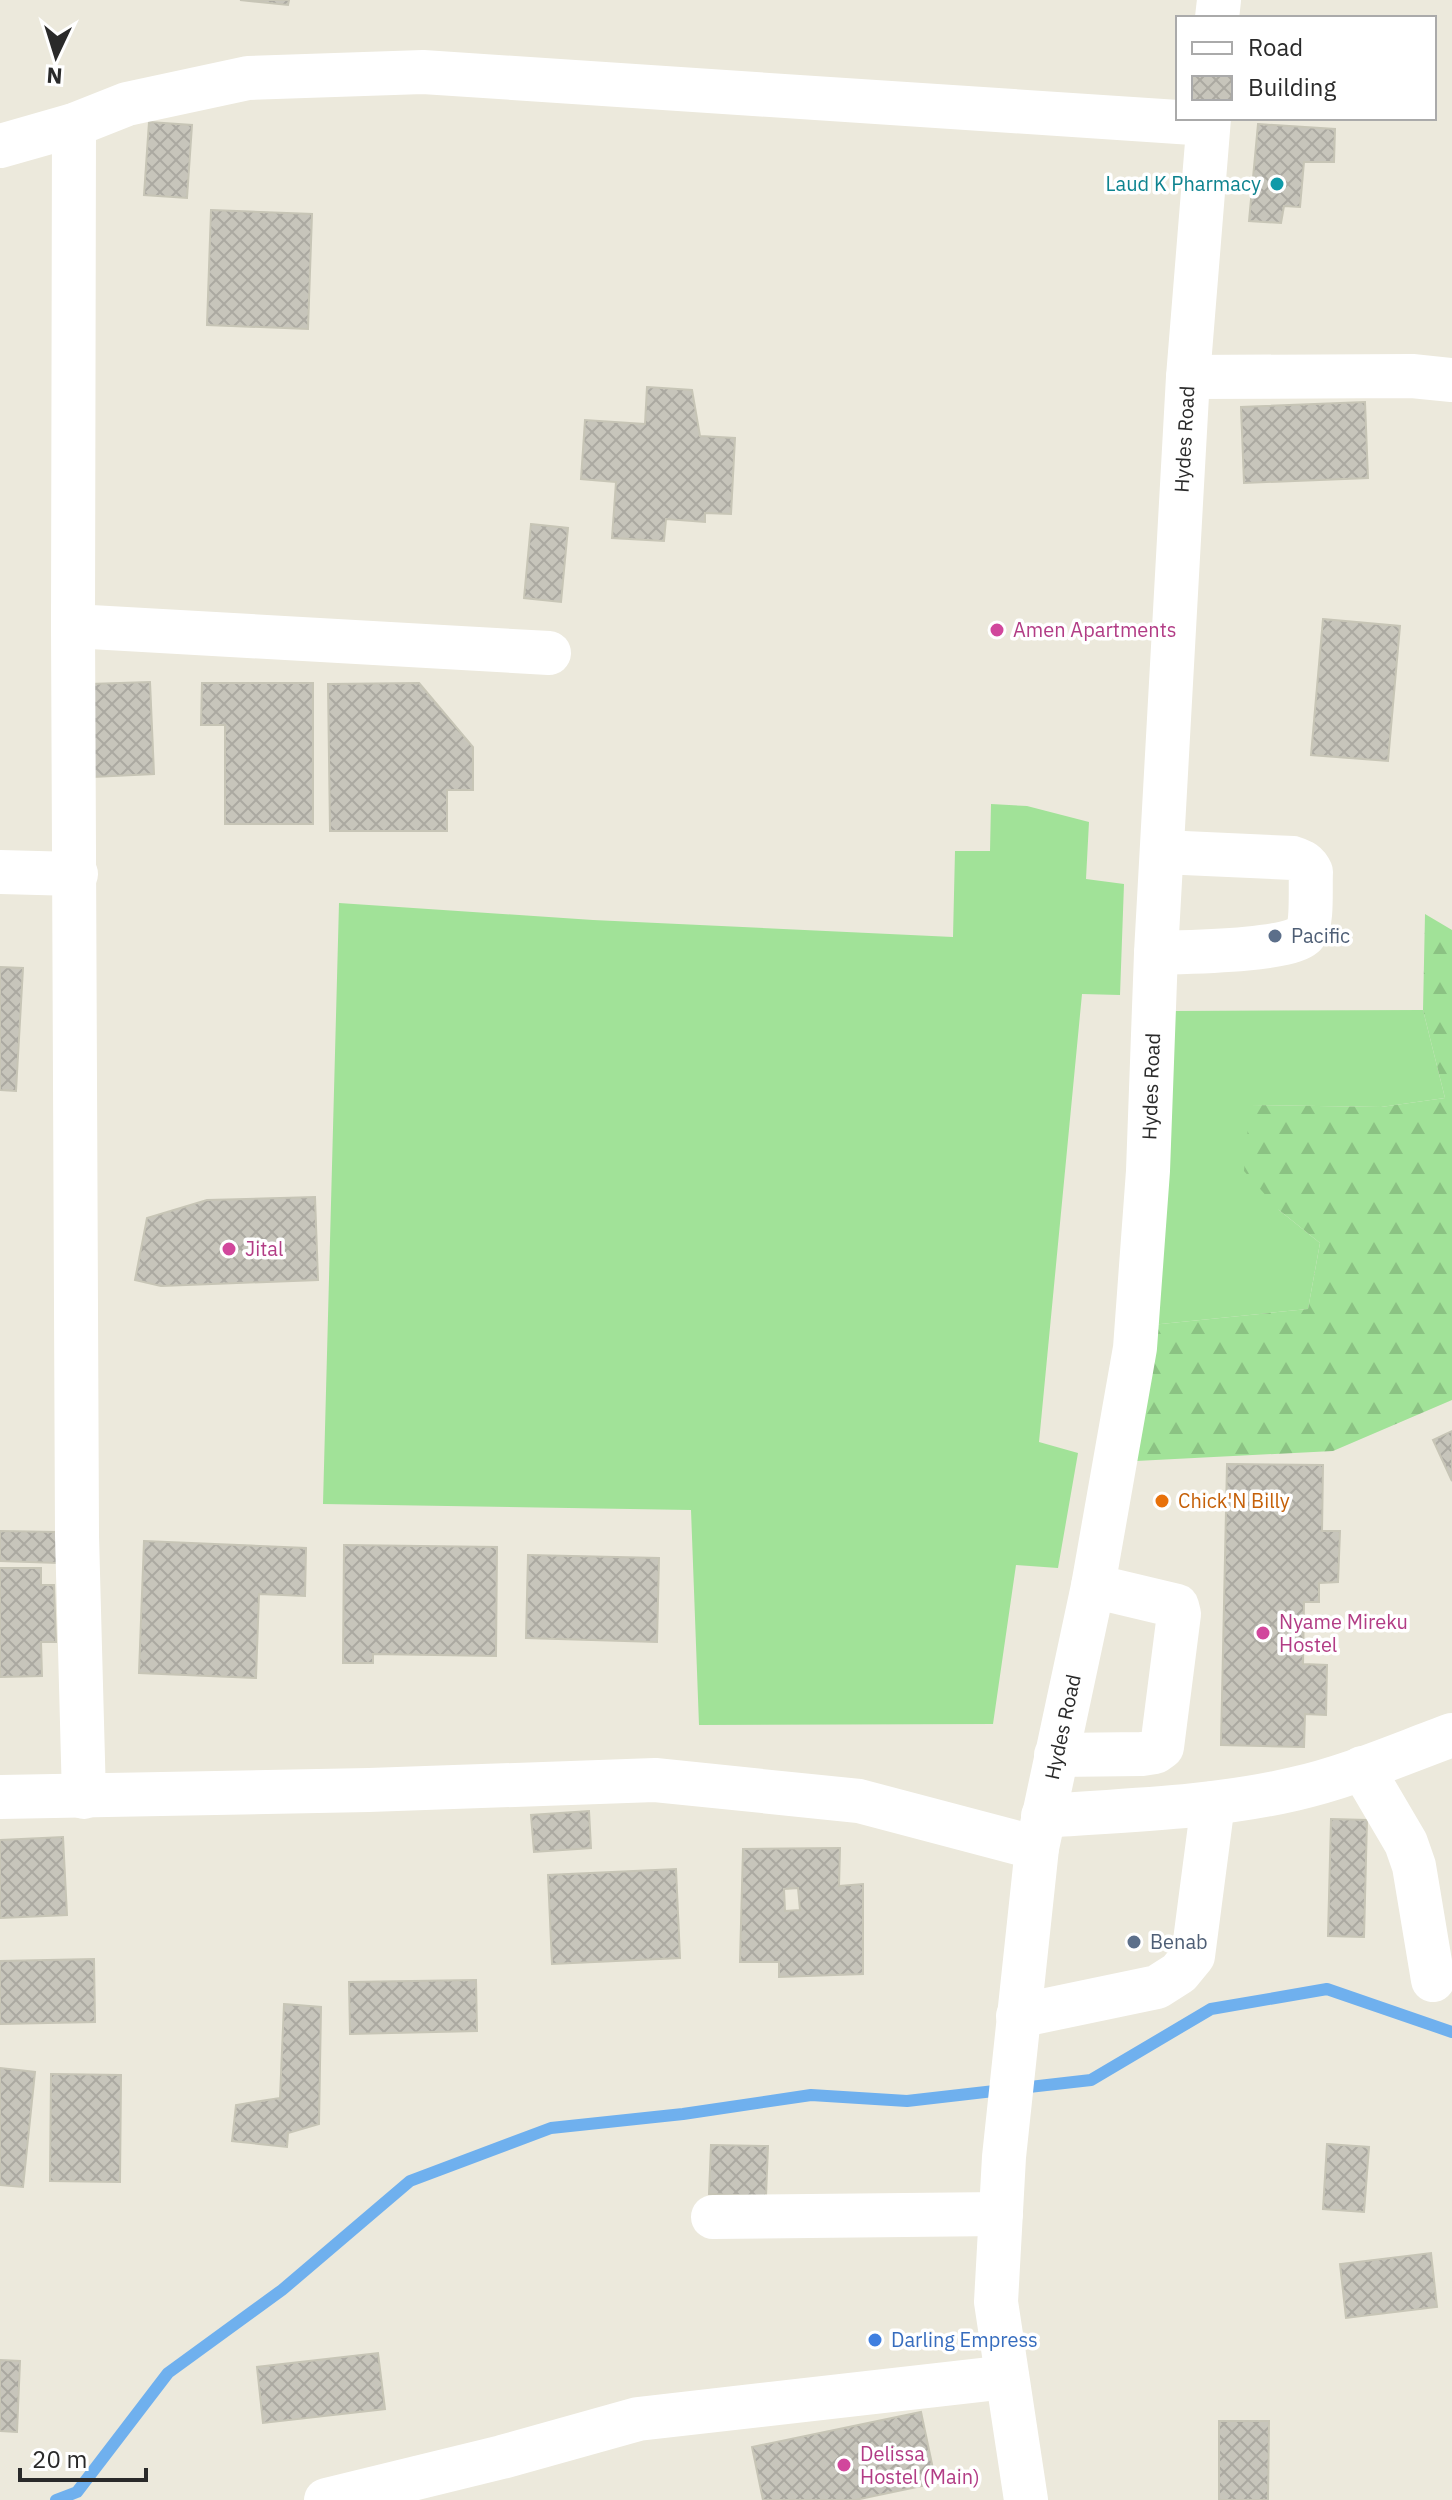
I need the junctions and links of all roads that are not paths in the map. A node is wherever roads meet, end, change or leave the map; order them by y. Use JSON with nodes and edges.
{"nodes":[{"id":1,"x":1176,"y":119,"type":"edge"},
{"id":2,"x":1209,"y":121,"type":"edge"},
{"id":3,"x":74,"y":125,"type":"junction"},
{"id":4,"x":0,"y":146,"type":"edge"},
{"id":5,"x":1188,"y":377,"type":"junction"},
{"id":6,"x":1452,"y":380,"type":"edge"},
{"id":7,"x":73,"y":626,"type":"junction"},
{"id":8,"x":549,"y":653,"type":"dead end"},
{"id":9,"x":1162,"y":852,"type":"junction"},
{"id":10,"x":0,"y":872,"type":"edge"},
{"id":11,"x":76,"y":874,"type":"junction"},
{"id":12,"x":1156,"y":953,"type":"junction"},
{"id":13,"x":1093,"y":1586,"type":"junction"},
{"id":14,"x":1452,"y":1735,"type":"edge"},
{"id":15,"x":1056,"y":1755,"type":"junction"},
{"id":16,"x":1362,"y":1768,"type":"junction"},
{"id":17,"x":0,"y":1797,"type":"edge"},
{"id":18,"x":84,"y":1797,"type":"junction"},
{"id":19,"x":1213,"y":1803,"type":"junction"},
{"id":20,"x":1040,"y":1832,"type":"junction"},
{"id":21,"x":1433,"y":1980,"type":"dead end"},
{"id":22,"x":1016,"y":2030,"type":"junction"},
{"id":23,"x":1001,"y":2214,"type":"junction"},
{"id":24,"x":713,"y":2217,"type":"dead end"},
{"id":25,"x":1007,"y":2377,"type":"junction"},
{"id":26,"x":326,"y":2500,"type":"edge"},
{"id":27,"x":1026,"y":2500,"type":"edge"}],
"edges":[{"from":1,"to":3,"type":"street"},
{"from":2,"to":5,"type":"street","name":"Hydes Road"},
{"from":3,"to":4,"type":"street"},
{"from":3,"to":7,"type":"street"},
{"from":5,"to":6,"type":"street"},
{"from":5,"to":9,"type":"street","name":"Hydes Road"},
{"from":7,"to":8,"type":"street"},
{"from":7,"to":11,"type":"street"},
{"from":9,"to":12,"type":"street","name":"Hydes Road"},
{"from":9,"to":12,"type":"street"},
{"from":10,"to":11,"type":"street"},
{"from":11,"to":18,"type":"street"},
{"from":12,"to":13,"type":"street","name":"Hydes Road"},
{"from":13,"to":15,"type":"street","name":"Hydes Road"},
{"from":13,"to":15,"type":"street"},
{"from":14,"to":16,"type":"street"},
{"from":15,"to":20,"type":"street","name":"Hydes Road"},
{"from":16,"to":19,"type":"street"},
{"from":16,"to":21,"type":"street"},
{"from":17,"to":18,"type":"street"},
{"from":18,"to":20,"type":"street"},
{"from":19,"to":20,"type":"street"},
{"from":19,"to":22,"type":"street"},
{"from":20,"to":22,"type":"street","name":"Hydes Road"},
{"from":22,"to":23,"type":"street","name":"Hydes Road"},
{"from":23,"to":24,"type":"street"},
{"from":23,"to":25,"type":"street","name":"Hydes Road"},
{"from":25,"to":26,"type":"street"},
{"from":25,"to":27,"type":"street","name":"Hydes Road"}]}
